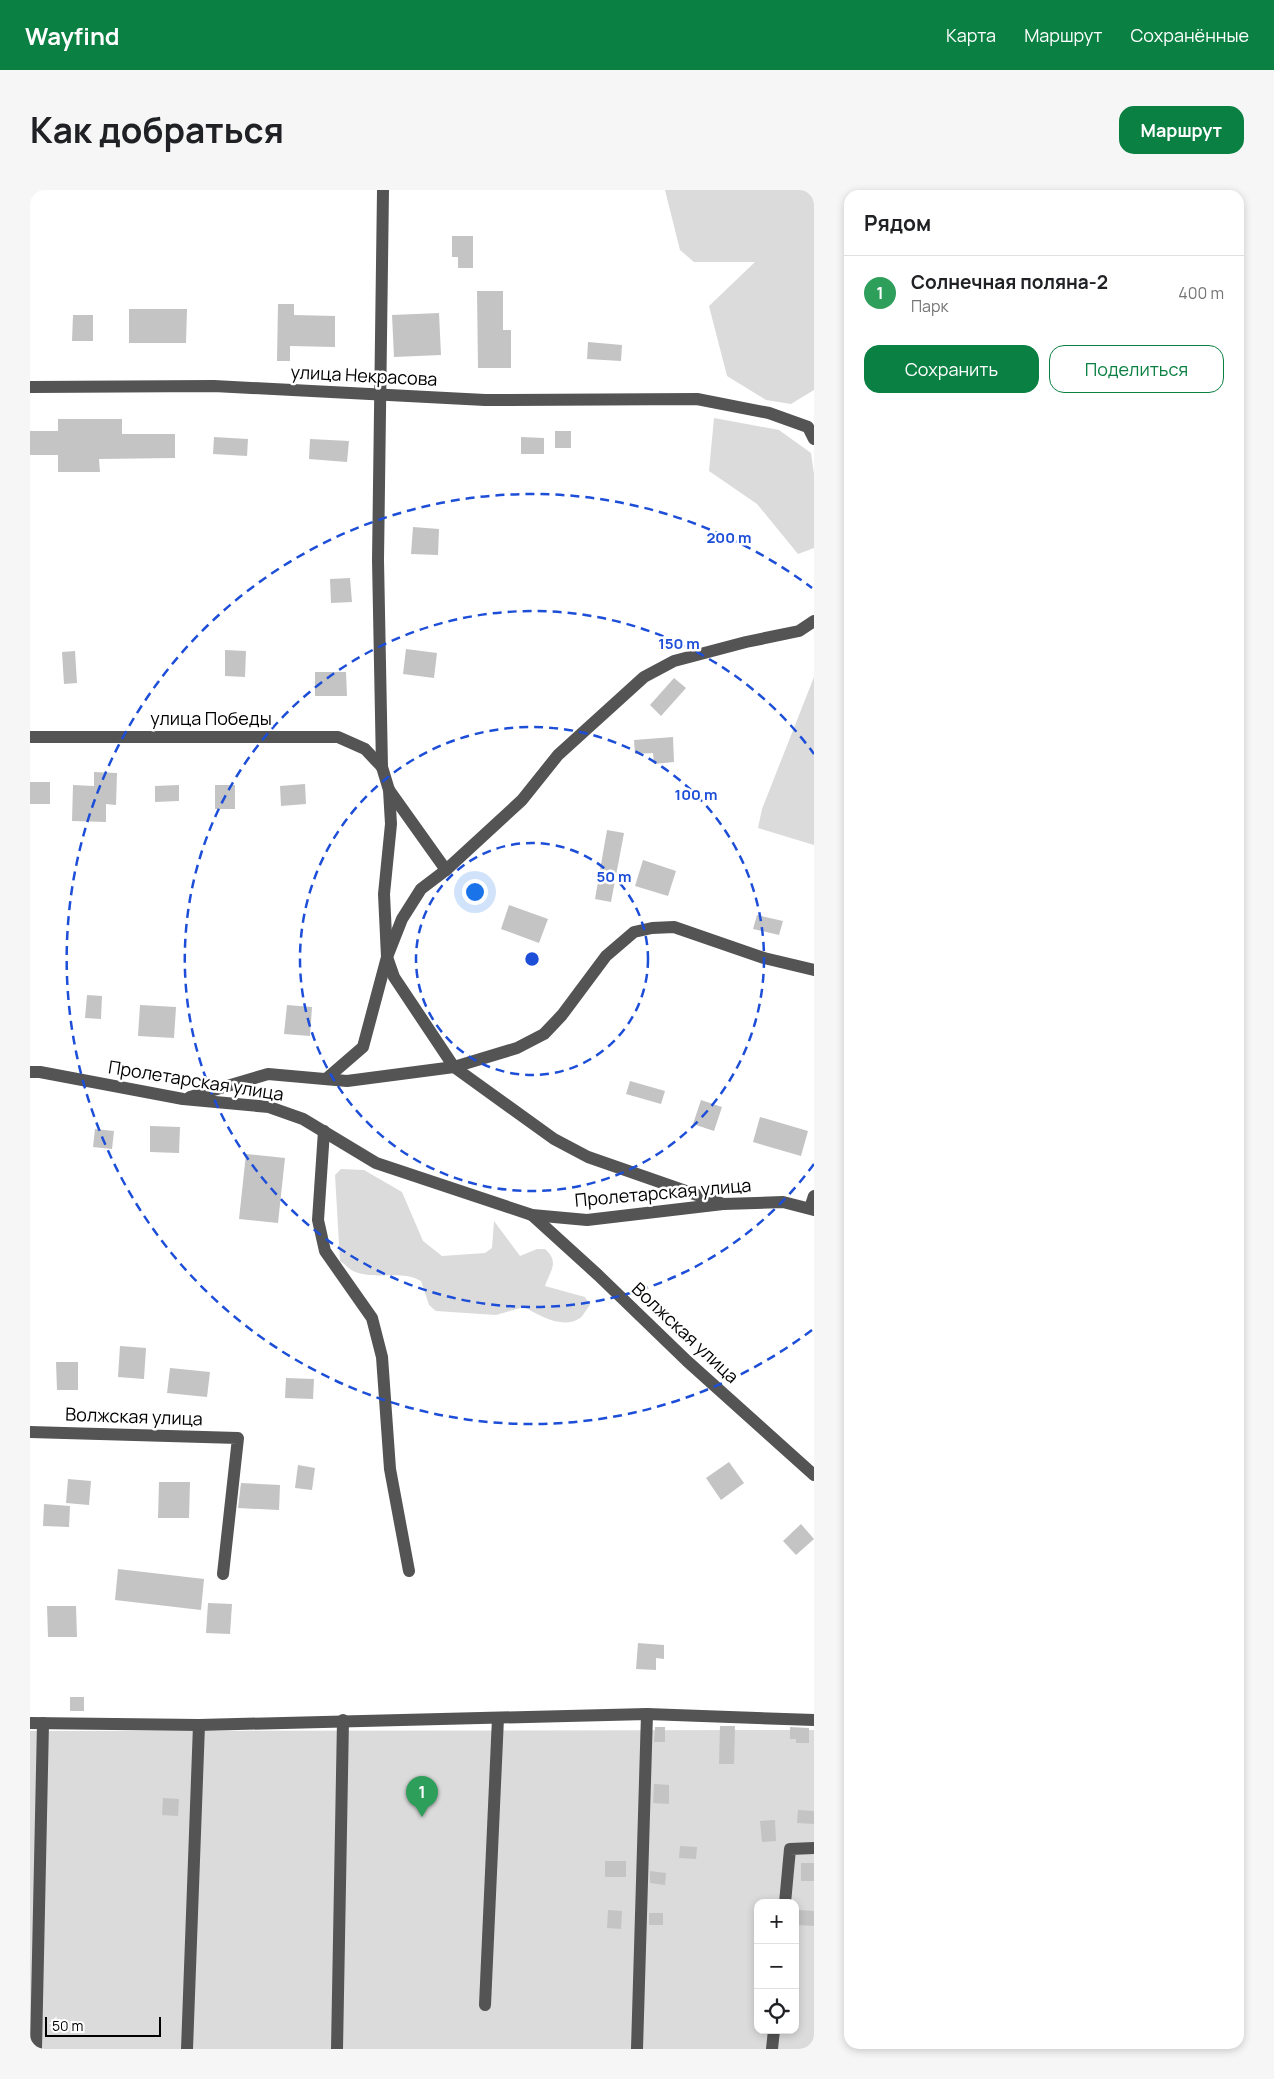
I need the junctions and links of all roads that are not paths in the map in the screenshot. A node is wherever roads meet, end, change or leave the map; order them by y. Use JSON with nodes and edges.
{"nodes":[{"id":1,"x":383,"y":190,"type":"edge"},
{"id":2,"x":30,"y":387,"type":"edge"},
{"id":3,"x":379,"y":394,"type":"junction"},
{"id":4,"x":814,"y":439,"type":"edge"},
{"id":5,"x":814,"y":622,"type":"edge"},
{"id":6,"x":30,"y":737,"type":"edge"},
{"id":7,"x":382,"y":767,"type":"junction"},
{"id":8,"x":389,"y":790,"type":"junction"},
{"id":9,"x":446,"y":870,"type":"junction"},
{"id":10,"x":387,"y":957,"type":"junction"},
{"id":11,"x":814,"y":970,"type":"edge"},
{"id":12,"x":454,"y":1067,"type":"junction"},
{"id":13,"x":33,"y":1070,"type":"edge"},
{"id":14,"x":326,"y":1079,"type":"junction"},
{"id":15,"x":183,"y":1099,"type":"junction"},
{"id":16,"x":324,"y":1130,"type":"junction"},
{"id":17,"x":814,"y":1196,"type":"edge"},
{"id":18,"x":723,"y":1204,"type":"junction"},
{"id":19,"x":812,"y":1209,"type":"edge"},
{"id":20,"x":532,"y":1215,"type":"junction"},
{"id":21,"x":30,"y":1432,"type":"edge"},
{"id":22,"x":814,"y":1475,"type":"edge"},
{"id":23,"x":409,"y":1570,"type":"dead end"},
{"id":24,"x":223,"y":1574,"type":"dead end"},
{"id":25,"x":647,"y":1714,"type":"junction"},
{"id":26,"x":498,"y":1718,"type":"junction"},
{"id":27,"x":343,"y":1720,"type":"junction"},
{"id":28,"x":814,"y":1720,"type":"edge"},
{"id":29,"x":30,"y":1723,"type":"edge"},
{"id":30,"x":43,"y":1723,"type":"junction"},
{"id":31,"x":199,"y":1725,"type":"junction"},
{"id":32,"x":814,"y":1848,"type":"edge"},
{"id":33,"x":785,"y":1899,"type":"edge"},
{"id":34,"x":485,"y":2005,"type":"dead end"},
{"id":35,"x":774,"y":2034,"type":"edge"},
{"id":36,"x":36,"y":2049,"type":"edge"},
{"id":37,"x":187,"y":2049,"type":"edge"},
{"id":38,"x":337,"y":2049,"type":"edge"},
{"id":39,"x":637,"y":2049,"type":"edge"},
{"id":40,"x":772,"y":2049,"type":"edge"}],
"edges":[{"from":1,"to":3,"type":"street"},
{"from":2,"to":3,"type":"street","name":"улица Некрасова"},
{"from":3,"to":4,"type":"street","name":"улица Некрасова"},
{"from":3,"to":7,"type":"street"},
{"from":5,"to":9,"type":"street"},
{"from":6,"to":7,"type":"street","name":"улица Победы"},
{"from":7,"to":8,"type":"street"},
{"from":8,"to":9,"type":"street"},
{"from":8,"to":10,"type":"street"},
{"from":9,"to":10,"type":"street"},
{"from":10,"to":12,"type":"street"},
{"from":10,"to":14,"type":"street"},
{"from":11,"to":12,"type":"street"},
{"from":12,"to":14,"type":"street"},
{"from":12,"to":18,"type":"street"},
{"from":13,"to":15,"type":"street","name":"Пролетарская улица"},
{"from":14,"to":15,"type":"street"},
{"from":15,"to":16,"type":"street","name":"Пролетарская улица"},
{"from":16,"to":20,"type":"street","name":"Пролетарская улица"},
{"from":16,"to":23,"type":"street"},
{"from":17,"to":19,"type":"street"},
{"from":18,"to":19,"type":"street","name":"Пролетарская улица"},
{"from":18,"to":20,"type":"street","name":"Пролетарская улица"},
{"from":20,"to":22,"type":"street","name":"Волжская улица"},
{"from":21,"to":24,"type":"street","name":"Волжская улица"},
{"from":25,"to":26,"type":"street"},
{"from":25,"to":28,"type":"street"},
{"from":25,"to":39,"type":"street"},
{"from":26,"to":27,"type":"street"},
{"from":26,"to":34,"type":"street"},
{"from":27,"to":31,"type":"street"},
{"from":27,"to":38,"type":"street"},
{"from":29,"to":30,"type":"street"},
{"from":30,"to":31,"type":"street"},
{"from":30,"to":36,"type":"street"},
{"from":31,"to":37,"type":"street"},
{"from":32,"to":33,"type":"street"},
{"from":35,"to":40,"type":"street"}]}
